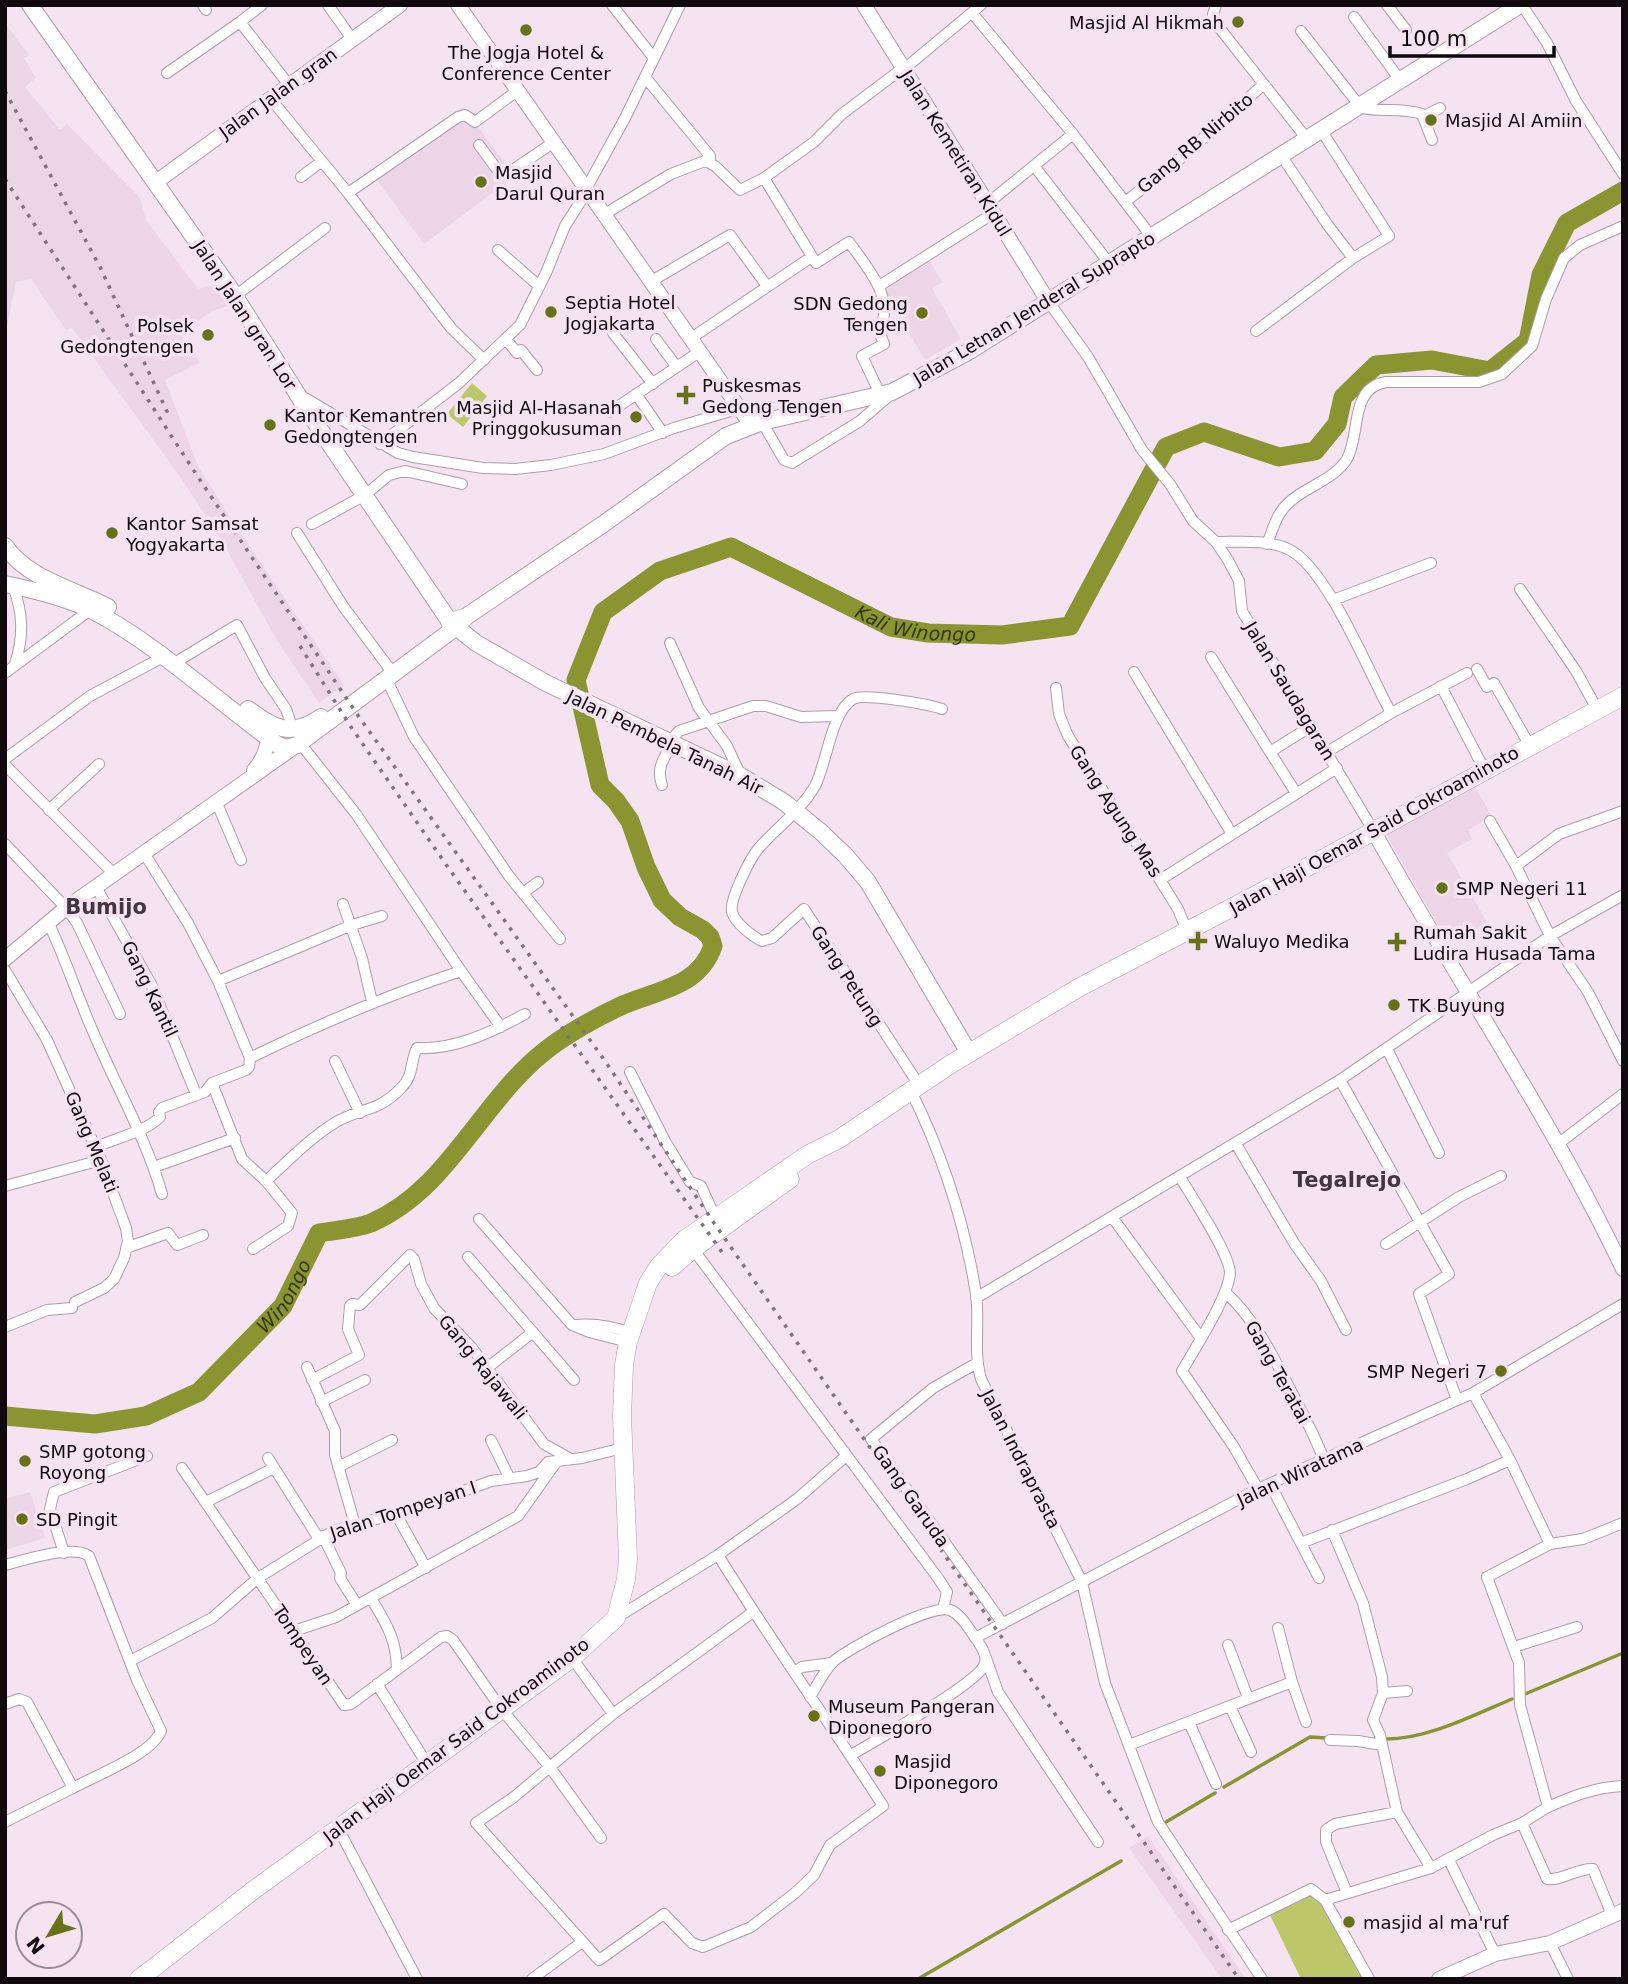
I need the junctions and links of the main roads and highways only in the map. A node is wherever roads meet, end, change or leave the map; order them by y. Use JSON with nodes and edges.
{"nodes":[{"id":1,"x":30,"y":5,"type":"edge"},
{"id":2,"x":1521,"y":5,"type":"edge"},
{"id":3,"x":5,"y":546,"type":"edge"},
{"id":4,"x":9,"y":585,"type":"edge"},
{"id":5,"x":457,"y":623,"type":"junction"},
{"id":6,"x":1622,"y":698,"type":"edge"},
{"id":7,"x":297,"y":739,"type":"junction"},
{"id":8,"x":969,"y":1053,"type":"junction"},
{"id":9,"x":839,"y":1139,"type":"junction"},
{"id":10,"x":642,"y":1301,"type":"junction"},
{"id":11,"x":139,"y":1979,"type":"edge"}],
"edges":[{"from":1,"to":5,"type":"main road","name":"Jalan Jalan gran Lor"},
{"from":2,"to":5,"type":"main road","name":"Jalan Letnan Jenderal Suprapto"},
{"from":3,"to":7,"type":"main road"},
{"from":4,"to":7,"type":"main road"},
{"from":5,"to":7,"type":"main road","name":"Jalan Letnan Jenderal Suprapto"},
{"from":5,"to":8,"type":"main road","name":"Jalan Pembela Tanah Air"},
{"from":6,"to":8,"type":"main road","name":"Jalan Haji Oemar Said Cokroaminoto"},
{"from":8,"to":9,"type":"main road","name":"Jalan Haji Oemar Said Cokroaminoto"},
{"from":9,"to":10,"type":"main road","name":"Jalan Haji Oemar Said Cokroaminoto"},
{"from":9,"to":10,"type":"main road","name":"Jalan Haji Oemar Said Cokroaminoto"},
{"from":10,"to":11,"type":"main road","name":"Jalan Haji Oemar Said Cokroaminoto"}]}
